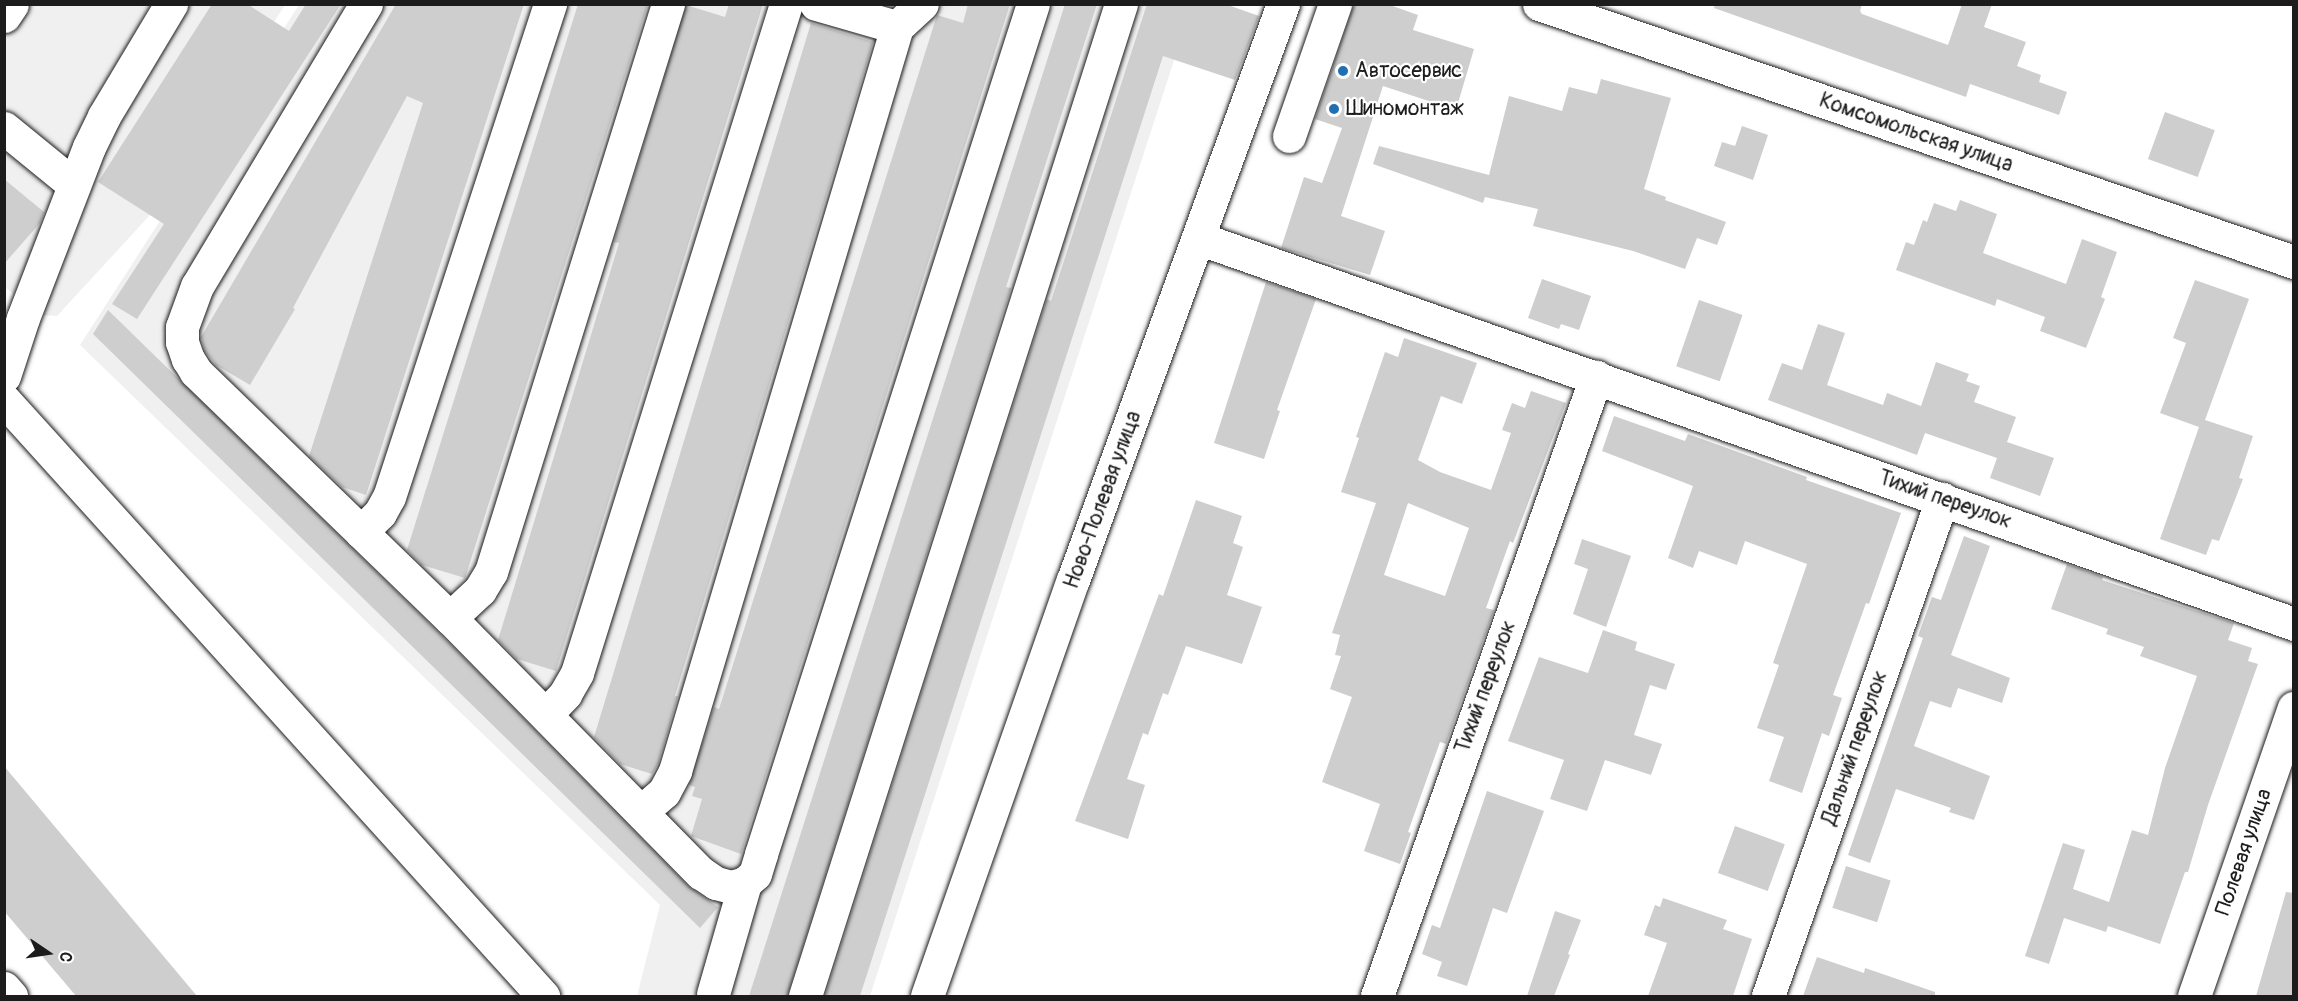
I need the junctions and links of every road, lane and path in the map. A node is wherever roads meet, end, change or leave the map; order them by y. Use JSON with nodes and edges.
{"nodes":[{"id":1,"x":12,"y":4,"type":"edge"},
{"id":2,"x":171,"y":4,"type":"edge"},
{"id":3,"x":366,"y":4,"type":"edge"},
{"id":4,"x":550,"y":4,"type":"edge"},
{"id":5,"x":668,"y":4,"type":"edge"},
{"id":6,"x":786,"y":4,"type":"edge"},
{"id":7,"x":816,"y":4,"type":"edge"},
{"id":8,"x":922,"y":4,"type":"edge"},
{"id":9,"x":1032,"y":4,"type":"edge"},
{"id":10,"x":1121,"y":4,"type":"edge"},
{"id":11,"x":1283,"y":4,"type":"edge"},
{"id":12,"x":1335,"y":4,"type":"edge"},
{"id":13,"x":1539,"y":4,"type":"edge"},
{"id":14,"x":4,"y":16,"type":"edge"},
{"id":15,"x":897,"y":27,"type":"junction"},
{"id":16,"x":4,"y":128,"type":"edge"},
{"id":17,"x":1289,"y":136,"type":"dead end"},
{"id":18,"x":74,"y":185,"type":"junction"},
{"id":19,"x":1198,"y":238,"type":"junction"},
{"id":20,"x":2294,"y":262,"type":"edge"},
{"id":21,"x":4,"y":376,"type":"edge"},
{"id":22,"x":1596,"y":377,"type":"junction"},
{"id":23,"x":4,"y":400,"type":"edge"},
{"id":24,"x":1942,"y":499,"type":"junction"},
{"id":25,"x":361,"y":532,"type":"junction"},
{"id":26,"x":450,"y":618,"type":"junction"},
{"id":27,"x":2294,"y":624,"type":"edge"},
{"id":28,"x":2294,"y":708,"type":"edge"},
{"id":29,"x":546,"y":714,"type":"junction"},
{"id":30,"x":642,"y":811,"type":"junction"},
{"id":31,"x":745,"y":883,"type":"junction"},
{"id":32,"x":4,"y":988,"type":"edge"},
{"id":33,"x":713,"y":994,"type":"dead end"},
{"id":34,"x":11,"y":996,"type":"edge"},
{"id":35,"x":543,"y":996,"type":"edge"},
{"id":36,"x":805,"y":996,"type":"edge"},
{"id":37,"x":927,"y":996,"type":"edge"},
{"id":38,"x":1377,"y":996,"type":"edge"},
{"id":39,"x":1768,"y":996,"type":"edge"},
{"id":40,"x":2194,"y":996,"type":"edge"}],
"edges":[{"from":1,"to":14,"type":"street"},
{"from":2,"to":18,"type":"street"},
{"from":3,"to":25,"type":"street"},
{"from":4,"to":25,"type":"street"},
{"from":5,"to":26,"type":"street"},
{"from":6,"to":29,"type":"street"},
{"from":7,"to":15,"type":"street"},
{"from":8,"to":15,"type":"street"},
{"from":9,"to":31,"type":"street"},
{"from":10,"to":36,"type":"street"},
{"from":11,"to":19,"type":"street","name":"Ново-Полевая улица"},
{"from":12,"to":17,"type":"street"},
{"from":13,"to":20,"type":"street","name":"Комсомольская улица"},
{"from":15,"to":30,"type":"street"},
{"from":16,"to":18,"type":"street"},
{"from":18,"to":21,"type":"street"},
{"from":19,"to":22,"type":"street","name":"Тихий переулок"},
{"from":19,"to":37,"type":"street","name":"Ново-Полевая улица"},
{"from":22,"to":24,"type":"street","name":"Тихий переулок"},
{"from":22,"to":38,"type":"street","name":"Тихий переулок"},
{"from":23,"to":35,"type":"street"},
{"from":24,"to":27,"type":"street","name":"Тихий переулок"},
{"from":24,"to":39,"type":"street","name":"Дальний переулок"},
{"from":25,"to":26,"type":"street"},
{"from":26,"to":29,"type":"street"},
{"from":28,"to":40,"type":"street","name":"Полевая улица"},
{"from":29,"to":30,"type":"street"},
{"from":30,"to":31,"type":"street"},
{"from":31,"to":33,"type":"street"},
{"from":32,"to":34,"type":"street"}]}
